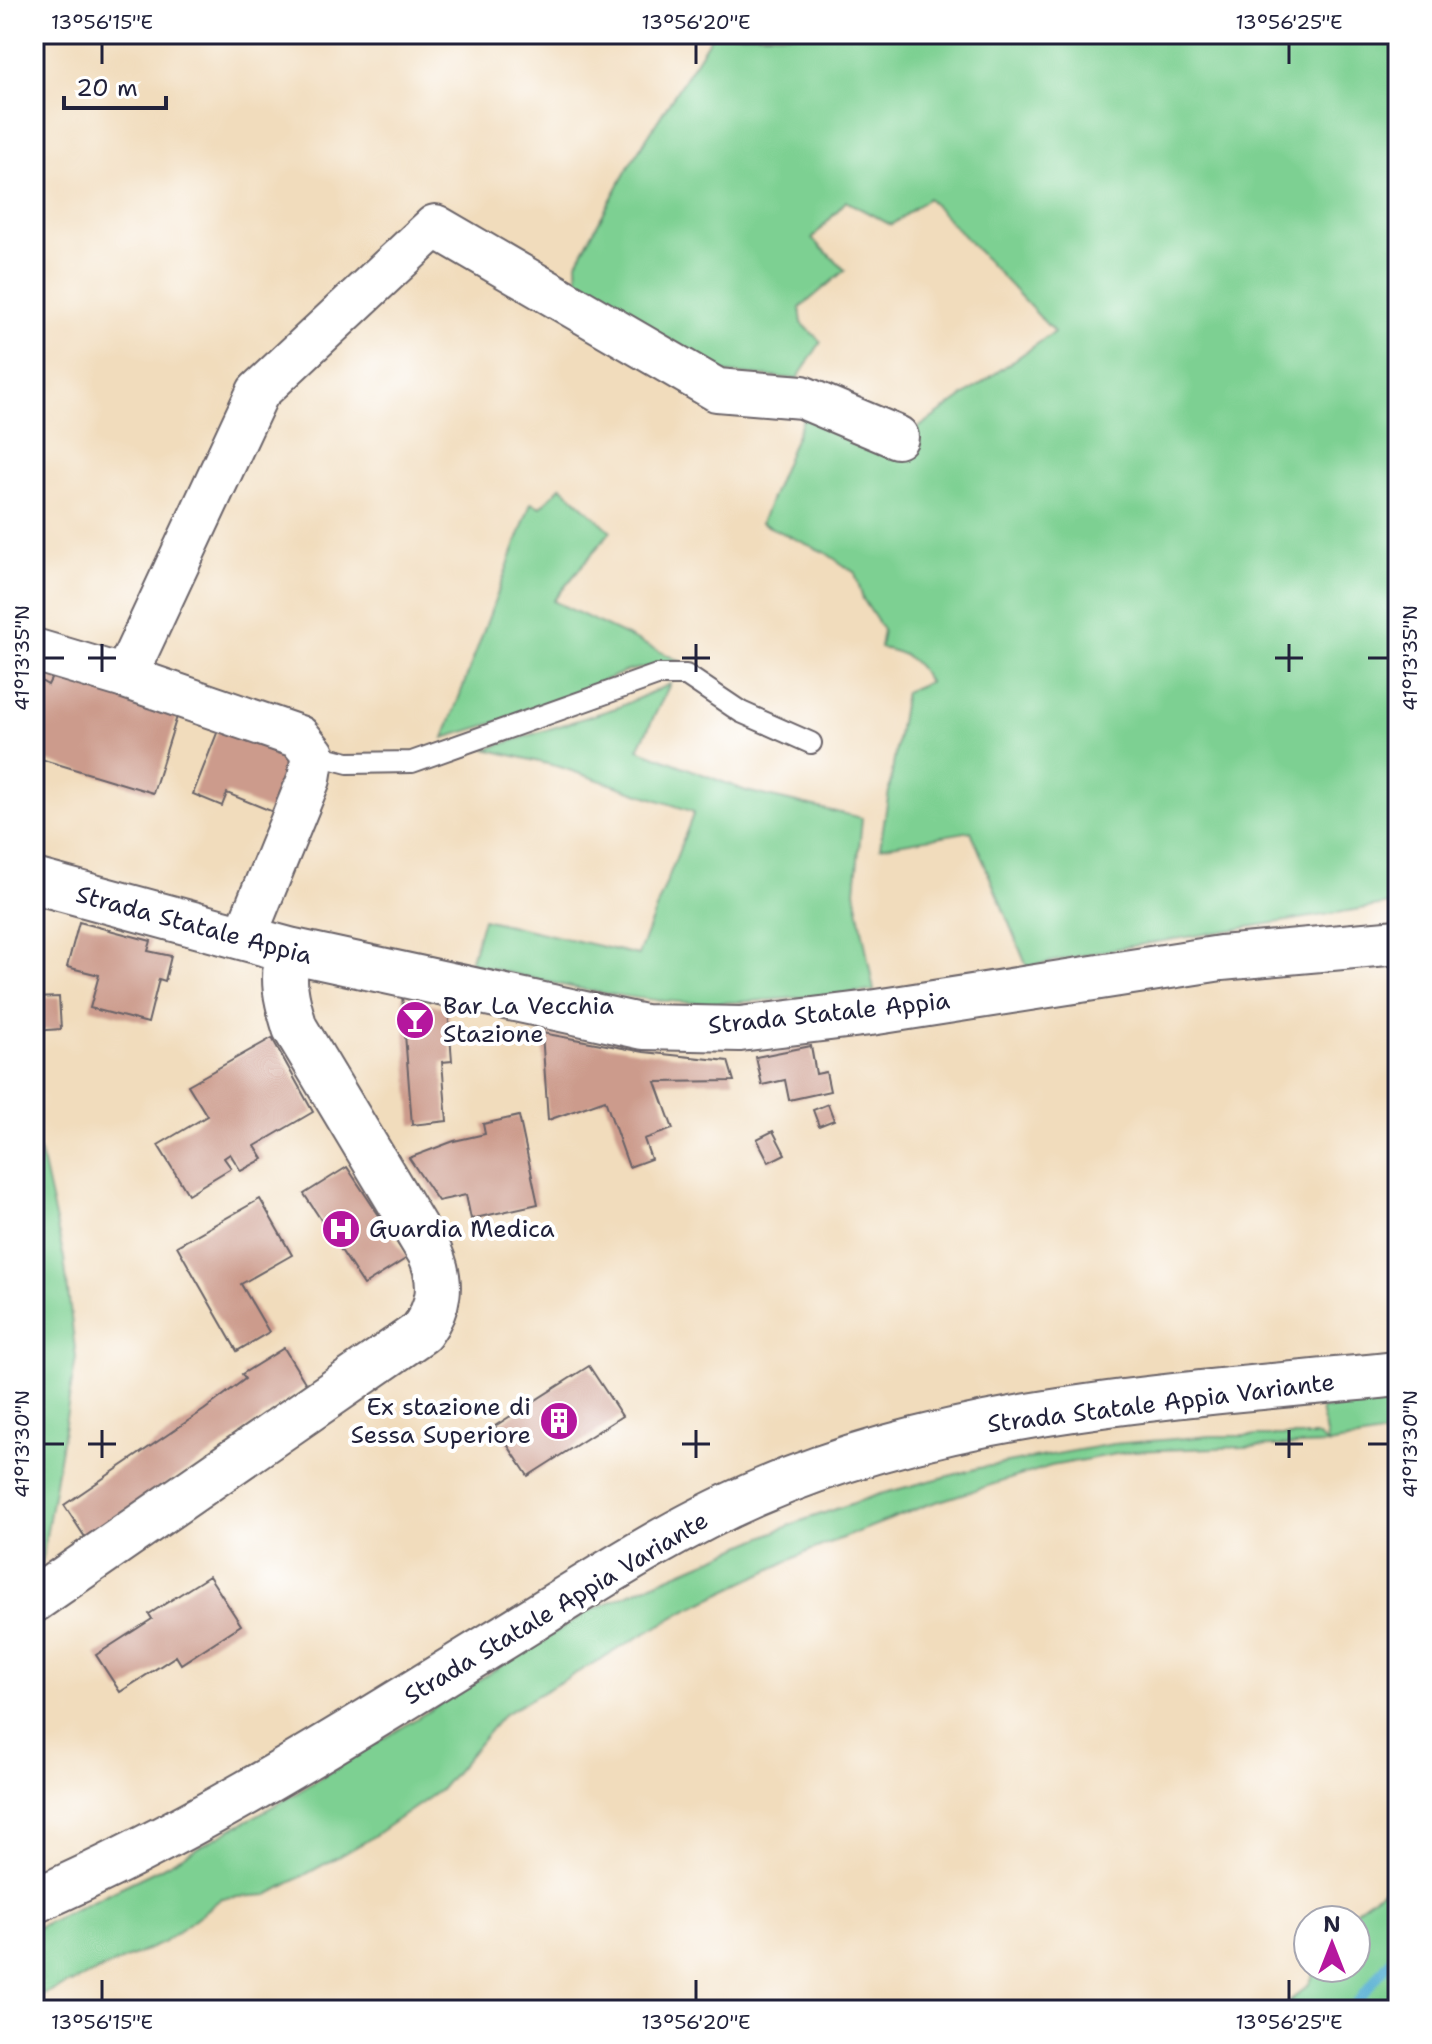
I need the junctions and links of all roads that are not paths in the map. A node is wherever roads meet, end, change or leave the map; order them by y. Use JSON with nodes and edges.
{"nodes":[{"id":1,"x":897,"y":437,"type":"dead end"},
{"id":2,"x":34,"y":650,"type":"edge"},
{"id":3,"x":125,"y":677,"type":"junction"},
{"id":4,"x":811,"y":743,"type":"dead end"},
{"id":5,"x":313,"y":754,"type":"junction"},
{"id":6,"x":34,"y":881,"type":"edge"},
{"id":7,"x":245,"y":936,"type":"junction"},
{"id":8,"x":1398,"y":942,"type":"edge"},
{"id":9,"x":289,"y":950,"type":"junction"},
{"id":10,"x":1398,"y":1374,"type":"edge"},
{"id":11,"x":34,"y":1600,"type":"edge"},
{"id":12,"x":34,"y":1901,"type":"edge"}],
"edges":[{"from":1,"to":3,"type":"street"},
{"from":2,"to":3,"type":"street"},
{"from":3,"to":5,"type":"street"},
{"from":4,"to":5,"type":"lane"},
{"from":5,"to":7,"type":"street"},
{"from":6,"to":7,"type":"street","name":"Strada Statale Appia"},
{"from":7,"to":9,"type":"street","name":"Strada Statale Appia"},
{"from":8,"to":9,"type":"street","name":"Strada Statale Appia"},
{"from":9,"to":11,"type":"street"},
{"from":10,"to":12,"type":"street","name":"Strada Statale Appia Variante"}]}
